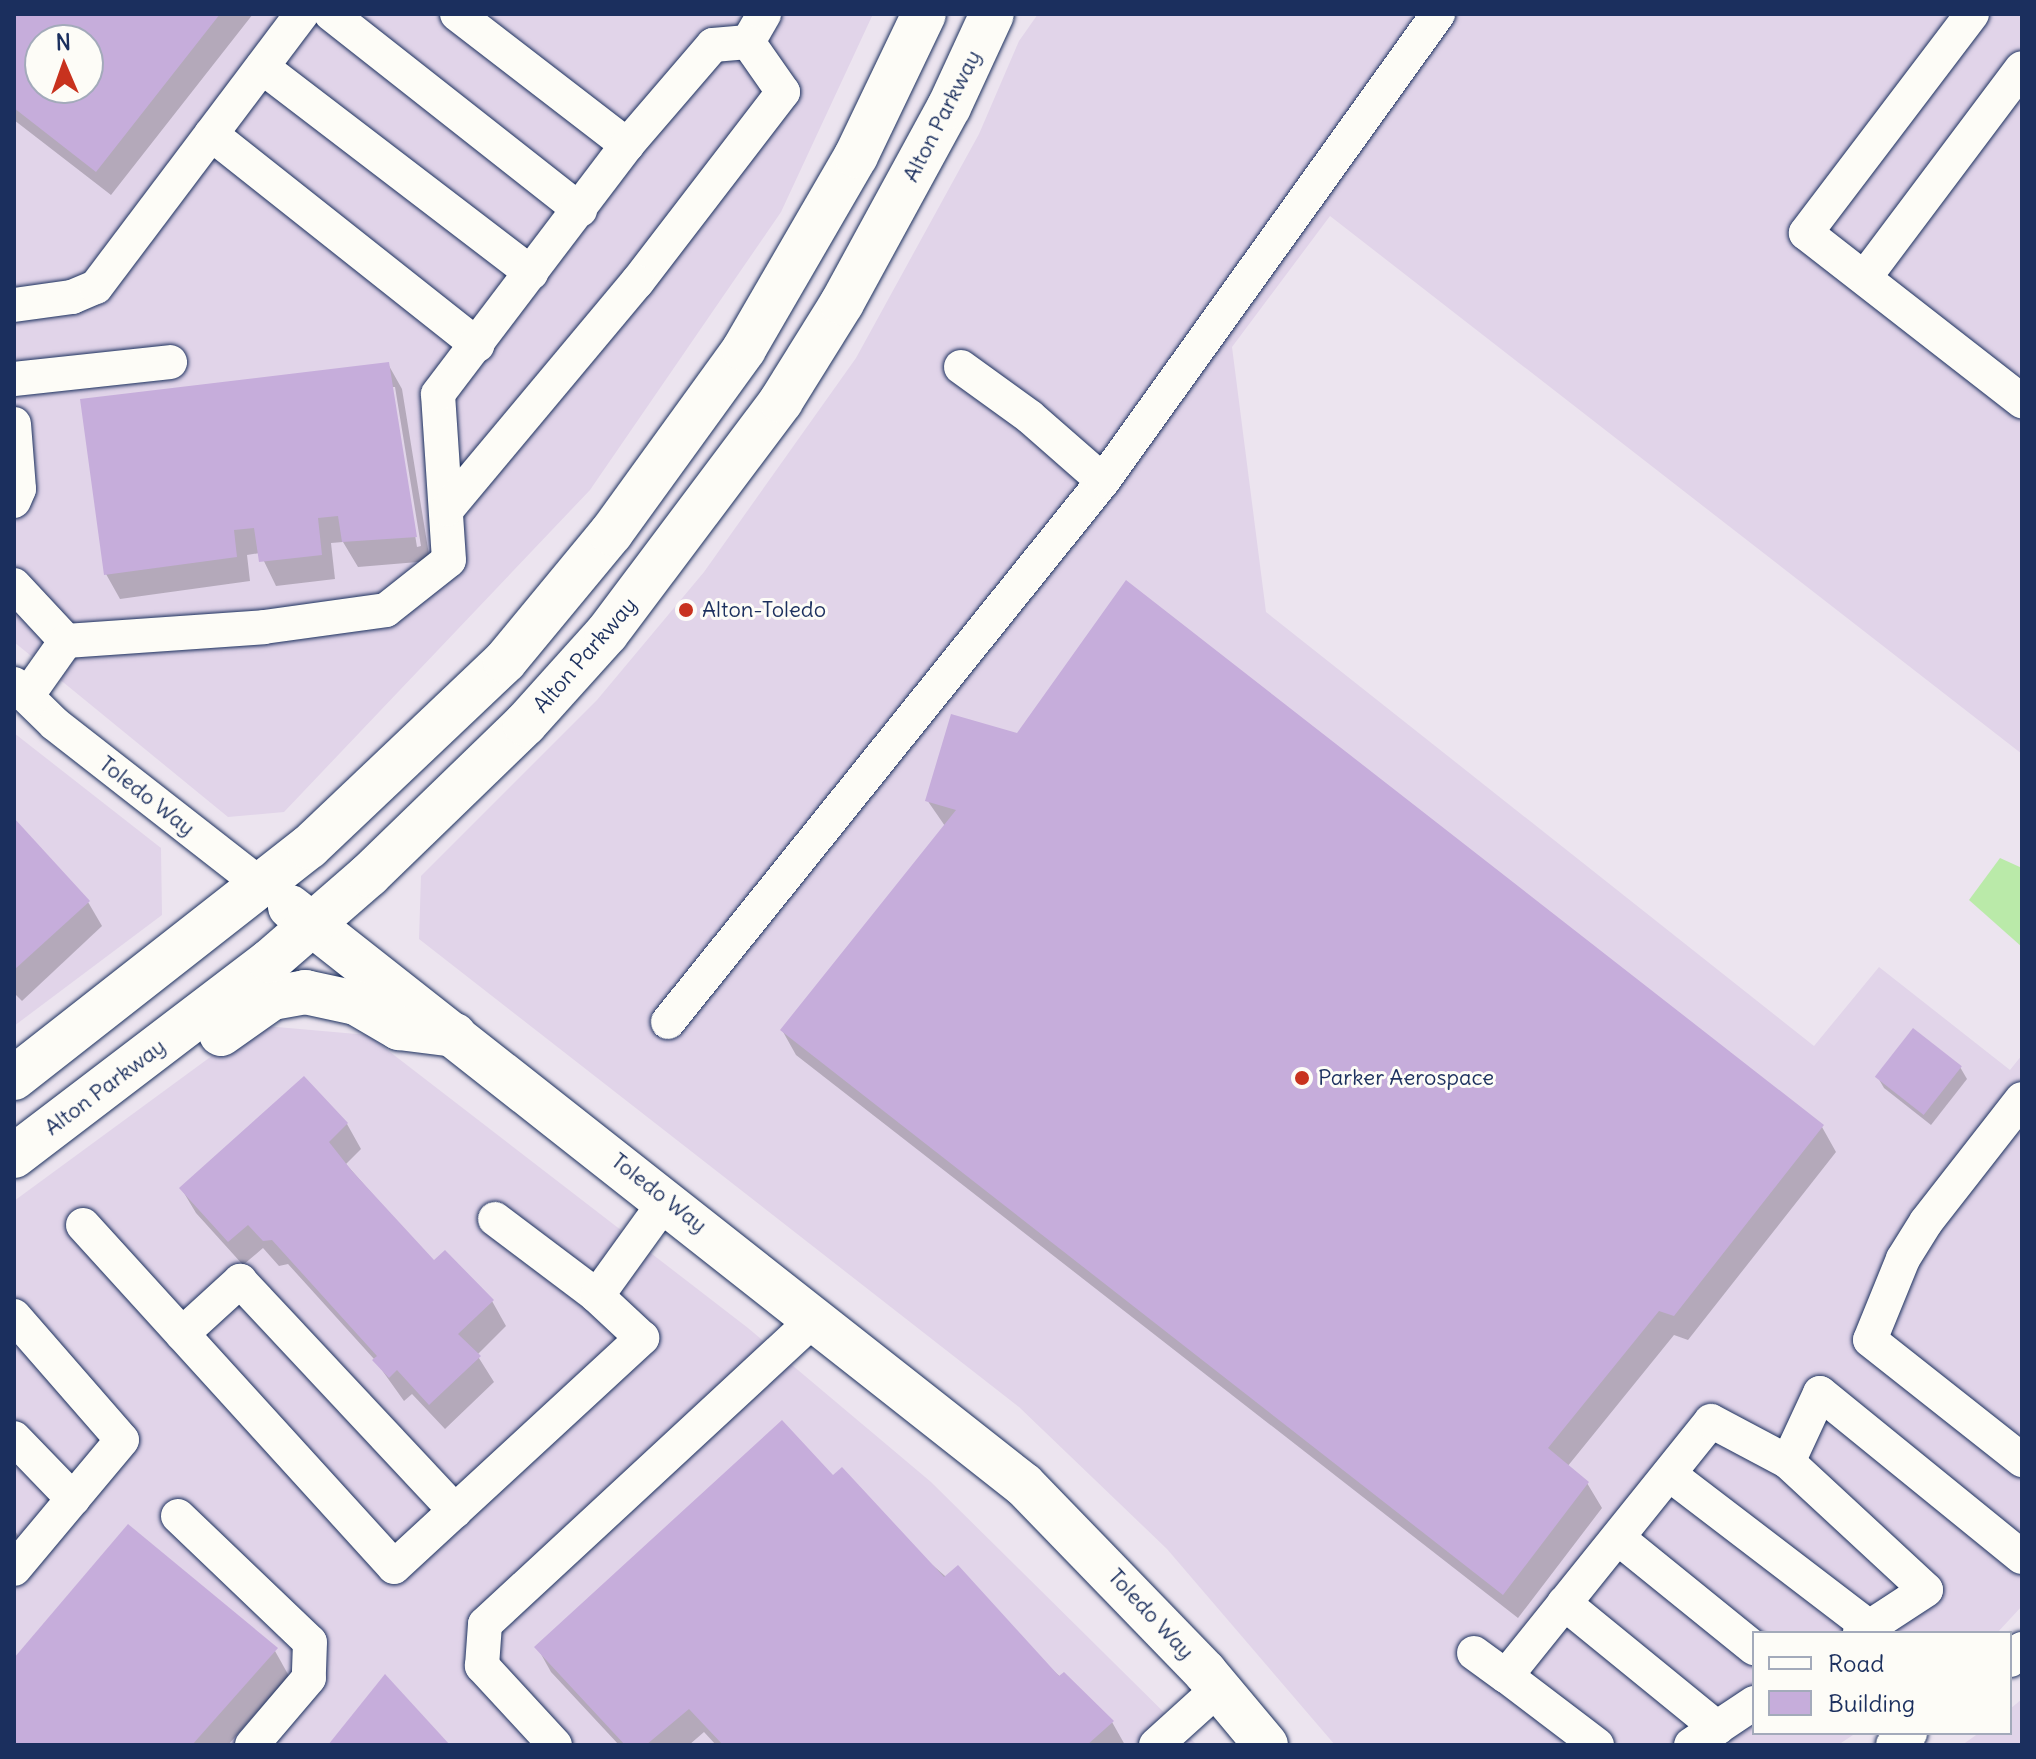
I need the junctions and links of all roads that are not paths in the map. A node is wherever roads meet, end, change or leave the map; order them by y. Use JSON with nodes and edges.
{"nodes":[{"id":1,"x":302,"y":14,"type":"edge"},
{"id":2,"x":331,"y":14,"type":"edge"},
{"id":3,"x":924,"y":14,"type":"edge"},
{"id":4,"x":992,"y":14,"type":"edge"},
{"id":5,"x":1438,"y":14,"type":"edge"},
{"id":6,"x":1972,"y":14,"type":"edge"},
{"id":7,"x":461,"y":15,"type":"edge"},
{"id":8,"x":756,"y":28,"type":"edge"},
{"id":9,"x":262,"y":67,"type":"junction"},
{"id":10,"x":2022,"y":68,"type":"edge"},
{"id":11,"x":211,"y":134,"type":"junction"},
{"id":12,"x":627,"y":145,"type":"junction"},
{"id":13,"x":580,"y":210,"type":"junction"},
{"id":14,"x":531,"y":273,"type":"junction"},
{"id":15,"x":1865,"y":277,"type":"junction"},
{"id":16,"x":14,"y":305,"type":"edge"},
{"id":17,"x":477,"y":345,"type":"junction"},
{"id":18,"x":170,"y":362,"type":"dead end"},
{"id":19,"x":961,"y":367,"type":"dead end"},
{"id":20,"x":14,"y":379,"type":"edge"},
{"id":21,"x":2022,"y":401,"type":"edge"},
{"id":22,"x":14,"y":424,"type":"edge"},
{"id":23,"x":1103,"y":481,"type":"junction"},
{"id":24,"x":14,"y":501,"type":"edge"},
{"id":25,"x":447,"y":509,"type":"junction"},
{"id":26,"x":14,"y":585,"type":"edge"},
{"id":27,"x":66,"y":641,"type":"junction"},
{"id":28,"x":20,"y":690,"type":"edge"},
{"id":29,"x":262,"y":886,"type":"junction"},
{"id":30,"x":313,"y":923,"type":"junction"},
{"id":31,"x":668,"y":1022,"type":"dead end"},
{"id":32,"x":457,"y":1035,"type":"junction"},
{"id":33,"x":14,"y":1078,"type":"edge"},
{"id":34,"x":2022,"y":1099,"type":"edge"},
{"id":35,"x":70,"y":1113,"type":"junction"},
{"id":36,"x":14,"y":1156,"type":"edge"},
{"id":37,"x":667,"y":1199,"type":"junction"},
{"id":38,"x":495,"y":1219,"type":"dead end"},
{"id":39,"x":83,"y":1225,"type":"dead end"},
{"id":40,"x":597,"y":1296,"type":"junction"},
{"id":41,"x":14,"y":1316,"type":"edge"},
{"id":42,"x":816,"y":1317,"type":"junction"},
{"id":43,"x":182,"y":1334,"type":"junction"},
{"id":44,"x":14,"y":1438,"type":"edge"},
{"id":45,"x":2022,"y":1460,"type":"edge"},
{"id":46,"x":1788,"y":1462,"type":"junction"},
{"id":47,"x":1669,"y":1474,"type":"junction"},
{"id":48,"x":73,"y":1499,"type":"junction"},
{"id":49,"x":455,"y":1511,"type":"junction"},
{"id":50,"x":178,"y":1516,"type":"dead end"},
{"id":51,"x":1618,"y":1538,"type":"junction"},
{"id":52,"x":2022,"y":1557,"type":"edge"},
{"id":53,"x":14,"y":1569,"type":"edge"},
{"id":54,"x":1564,"y":1603,"type":"junction"},
{"id":55,"x":1865,"y":1630,"type":"edge"},
{"id":56,"x":1752,"y":1646,"type":"edge"},
{"id":57,"x":1474,"y":1653,"type":"dead end"},
{"id":58,"x":1506,"y":1676,"type":"junction"},
{"id":59,"x":1218,"y":1689,"type":"junction"},
{"id":60,"x":1752,"y":1704,"type":"edge"},
{"id":61,"x":1704,"y":1736,"type":"edge"},
{"id":62,"x":252,"y":1745,"type":"edge"},
{"id":63,"x":555,"y":1745,"type":"edge"},
{"id":64,"x":1156,"y":1745,"type":"edge"},
{"id":65,"x":1266,"y":1745,"type":"edge"},
{"id":66,"x":1597,"y":1745,"type":"edge"}],
"edges":[{"from":1,"to":9,"type":"street"},
{"from":2,"to":13,"type":"street"},
{"from":3,"to":29,"type":"main road"},
{"from":4,"to":30,"type":"main road","name":"Alton Parkway"},
{"from":5,"to":23,"type":"street"},
{"from":6,"to":15,"type":"street"},
{"from":7,"to":12,"type":"street"},
{"from":8,"to":12,"type":"street"},
{"from":8,"to":25,"type":"street"},
{"from":9,"to":11,"type":"street"},
{"from":9,"to":14,"type":"street"},
{"from":10,"to":15,"type":"street"},
{"from":11,"to":16,"type":"street"},
{"from":11,"to":17,"type":"street"},
{"from":12,"to":13,"type":"street"},
{"from":13,"to":14,"type":"street"},
{"from":14,"to":17,"type":"street"},
{"from":15,"to":21,"type":"street"},
{"from":17,"to":25,"type":"street"},
{"from":18,"to":20,"type":"street"},
{"from":19,"to":23,"type":"street"},
{"from":22,"to":24,"type":"street"},
{"from":23,"to":31,"type":"street"},
{"from":25,"to":27,"type":"street"},
{"from":26,"to":27,"type":"street"},
{"from":27,"to":28,"type":"street"},
{"from":28,"to":29,"type":"street","name":"Toledo Way"},
{"from":29,"to":30,"type":"main road","name":"Toledo Way"},
{"from":29,"to":33,"type":"main road"},
{"from":30,"to":32,"type":"main road","name":"Toledo Way"},
{"from":30,"to":35,"type":"main road","name":"Alton Parkway"},
{"from":32,"to":35,"type":"main road"},
{"from":32,"to":37,"type":"main road","name":"Toledo Way"},
{"from":34,"to":45,"type":"street"},
{"from":35,"to":36,"type":"main road","name":"Alton Parkway"},
{"from":37,"to":40,"type":"street"},
{"from":37,"to":42,"type":"main road","name":"Toledo Way"},
{"from":38,"to":40,"type":"street"},
{"from":39,"to":43,"type":"street"},
{"from":40,"to":49,"type":"street"},
{"from":41,"to":48,"type":"street"},
{"from":42,"to":59,"type":"main road","name":"Toledo Way"},
{"from":42,"to":63,"type":"street"},
{"from":43,"to":49,"type":"street"},
{"from":43,"to":49,"type":"street"},
{"from":44,"to":48,"type":"street"},
{"from":46,"to":47,"type":"street"},
{"from":46,"to":52,"type":"street"},
{"from":46,"to":55,"type":"street"},
{"from":47,"to":51,"type":"street"},
{"from":47,"to":55,"type":"street"},
{"from":48,"to":53,"type":"street"},
{"from":50,"to":62,"type":"street"},
{"from":51,"to":54,"type":"street"},
{"from":51,"to":56,"type":"street"},
{"from":54,"to":58,"type":"street"},
{"from":54,"to":61,"type":"street"},
{"from":57,"to":58,"type":"street"},
{"from":58,"to":66,"type":"street"},
{"from":59,"to":64,"type":"street"},
{"from":59,"to":65,"type":"main road","name":"Toledo Way"},
{"from":60,"to":61,"type":"street"}]}
